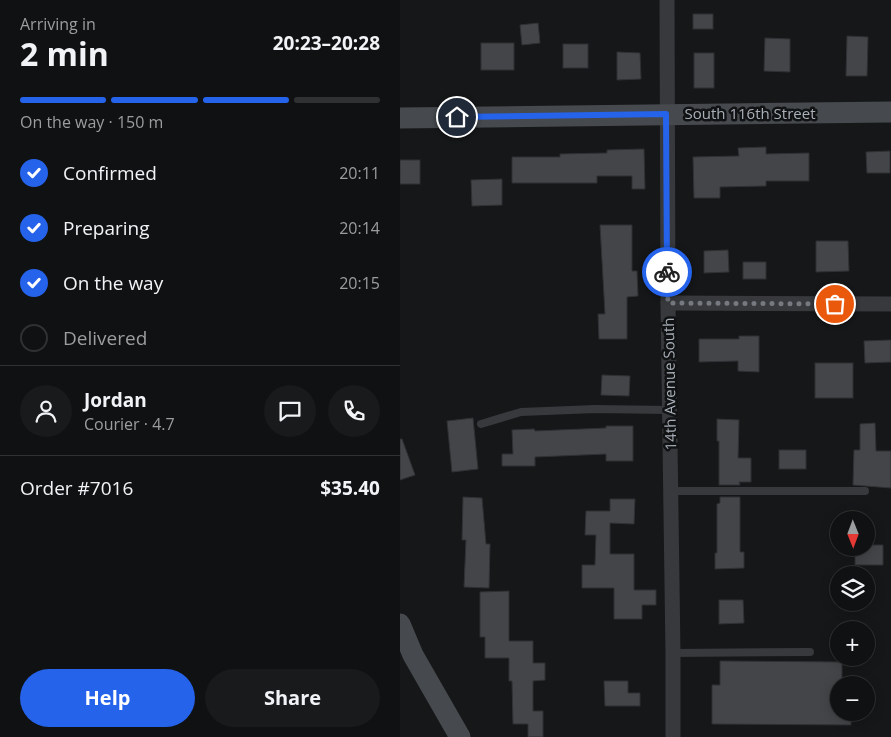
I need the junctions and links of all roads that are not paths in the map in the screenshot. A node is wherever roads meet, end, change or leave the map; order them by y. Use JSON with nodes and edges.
{"nodes":[{"id":1,"x":667,"y":0,"type":"edge"},
{"id":2,"x":891,"y":112,"type":"edge"},
{"id":3,"x":666,"y":114,"type":"junction"},
{"id":4,"x":400,"y":118,"type":"edge"},
{"id":5,"x":668,"y":303,"type":"junction"},
{"id":6,"x":891,"y":304,"type":"edge"},
{"id":7,"x":669,"y":410,"type":"junction"},
{"id":8,"x":482,"y":424,"type":"dead end"},
{"id":9,"x":865,"y":490,"type":"dead end"},
{"id":10,"x":670,"y":491,"type":"junction"},
{"id":11,"x":400,"y":624,"type":"edge"},
{"id":12,"x":810,"y":652,"type":"dead end"},
{"id":13,"x":674,"y":654,"type":"junction"},
{"id":14,"x":460,"y":737,"type":"edge"},
{"id":15,"x":673,"y":737,"type":"edge"}],
"edges":[{"from":1,"to":3,"type":"street","name":"14th Avenue South"},
{"from":2,"to":3,"type":"street","name":"South 116th Street"},
{"from":3,"to":4,"type":"street","name":"South 116th Street"},
{"from":3,"to":5,"type":"street","name":"14th Avenue South"},
{"from":5,"to":6,"type":"street"},
{"from":5,"to":7,"type":"street","name":"14th Avenue South"},
{"from":7,"to":8,"type":"lane"},
{"from":7,"to":10,"type":"street","name":"14th Avenue South"},
{"from":9,"to":10,"type":"lane"},
{"from":10,"to":13,"type":"street","name":"14th Avenue South"},
{"from":11,"to":14,"type":"street"},
{"from":12,"to":13,"type":"lane"},
{"from":13,"to":15,"type":"street","name":"14th Avenue South"}]}
